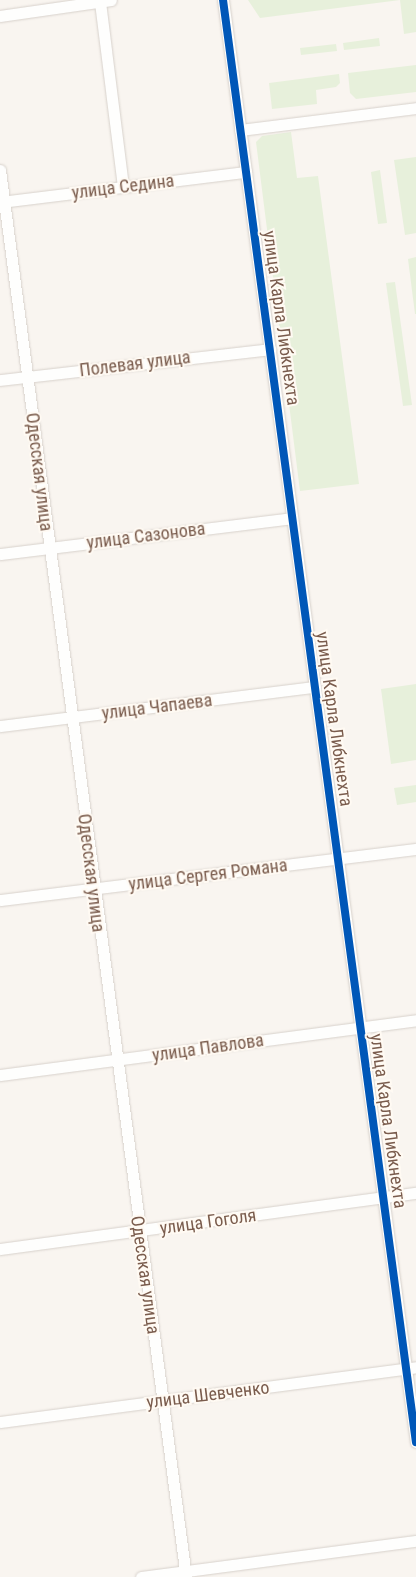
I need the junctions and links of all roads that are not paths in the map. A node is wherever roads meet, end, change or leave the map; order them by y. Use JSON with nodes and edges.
{"nodes":[{"id":1,"x":223,"y":0,"type":"edge"},
{"id":2,"x":106,"y":1,"type":"edge"},
{"id":3,"x":0,"y":16,"type":"edge"},
{"id":4,"x":416,"y":108,"type":"edge"},
{"id":5,"x":240,"y":130,"type":"junction"},
{"id":6,"x":0,"y":170,"type":"edge"},
{"id":7,"x":246,"y":172,"type":"junction"},
{"id":8,"x":123,"y":187,"type":"junction"},
{"id":9,"x":2,"y":202,"type":"edge"},
{"id":10,"x":270,"y":349,"type":"junction"},
{"id":11,"x":27,"y":377,"type":"junction"},
{"id":12,"x":0,"y":380,"type":"edge"},
{"id":13,"x":292,"y":518,"type":"junction"},
{"id":14,"x":49,"y":548,"type":"junction"},
{"id":15,"x":0,"y":554,"type":"edge"},
{"id":16,"x":315,"y":687,"type":"junction"},
{"id":17,"x":71,"y":718,"type":"junction"},
{"id":18,"x":0,"y":726,"type":"edge"},
{"id":19,"x":416,"y":849,"type":"edge"},
{"id":20,"x":338,"y":860,"type":"junction"},
{"id":21,"x":93,"y":889,"type":"junction"},
{"id":22,"x":0,"y":900,"type":"edge"},
{"id":23,"x":416,"y":1020,"type":"edge"},
{"id":24,"x":360,"y":1027,"type":"junction"},
{"id":25,"x":116,"y":1060,"type":"junction"},
{"id":26,"x":0,"y":1075,"type":"edge"},
{"id":27,"x":416,"y":1193,"type":"edge"},
{"id":28,"x":383,"y":1198,"type":"junction"},
{"id":29,"x":139,"y":1232,"type":"junction"},
{"id":30,"x":0,"y":1249,"type":"edge"},
{"id":31,"x":411,"y":1368,"type":"edge"},
{"id":32,"x":162,"y":1400,"type":"junction"},
{"id":33,"x":0,"y":1422,"type":"edge"},
{"id":34,"x":416,"y":1442,"type":"edge"},
{"id":35,"x":416,"y":1541,"type":"edge"},
{"id":36,"x":185,"y":1574,"type":"edge"},
{"id":37,"x":141,"y":1577,"type":"edge"}],
"edges":[{"from":1,"to":5,"type":"street","name":"улица Карла Либкнехта"},
{"from":2,"to":3,"type":"street"},
{"from":2,"to":8,"type":"street"},
{"from":4,"to":5,"type":"street"},
{"from":5,"to":7,"type":"street","name":"улица Карла Либкнехта"},
{"from":6,"to":9,"type":"street","name":"Одесская улица"},
{"from":7,"to":8,"type":"street","name":"улица Седина"},
{"from":7,"to":10,"type":"street","name":"улица Карла Либкнехта"},
{"from":8,"to":9,"type":"street","name":"улица Седина"},
{"from":9,"to":11,"type":"street","name":"Одесская улица"},
{"from":10,"to":11,"type":"street","name":"Полевая улица"},
{"from":10,"to":13,"type":"street","name":"улица Карла Либкнехта"},
{"from":11,"to":12,"type":"street","name":"Полевая улица"},
{"from":11,"to":14,"type":"street","name":"Одесская улица"},
{"from":13,"to":14,"type":"street","name":"улица Сазонова"},
{"from":13,"to":16,"type":"street","name":"улица Карла Либкнехта"},
{"from":14,"to":15,"type":"street","name":"улица Сазонова"},
{"from":14,"to":17,"type":"street","name":"Одесская улица"},
{"from":16,"to":17,"type":"street","name":"улица Чапаева"},
{"from":16,"to":20,"type":"street","name":"улица Карла Либкнехта"},
{"from":17,"to":18,"type":"street","name":"улица Чапаева"},
{"from":17,"to":21,"type":"street","name":"Одесская улица"},
{"from":19,"to":20,"type":"street","name":"улица Сергея Романа"},
{"from":20,"to":21,"type":"street","name":"улица Сергея Романа"},
{"from":20,"to":24,"type":"street","name":"улица Карла Либкнехта"},
{"from":21,"to":22,"type":"street","name":"улица Сергея Романа"},
{"from":21,"to":25,"type":"street","name":"Одесская улица"},
{"from":23,"to":24,"type":"street","name":"улица Павлова"},
{"from":24,"to":25,"type":"street","name":"улица Павлова"},
{"from":24,"to":28,"type":"street","name":"улица Карла Либкнехта"},
{"from":25,"to":26,"type":"street","name":"улица Павлова"},
{"from":25,"to":29,"type":"street","name":"Одесская улица"},
{"from":27,"to":28,"type":"street","name":"улица Гоголя"},
{"from":28,"to":29,"type":"street","name":"улица Гоголя"},
{"from":28,"to":31,"type":"street","name":"улица Карла Либкнехта"},
{"from":29,"to":30,"type":"street","name":"улица Гоголя"},
{"from":29,"to":32,"type":"street","name":"Одесская улица"},
{"from":31,"to":32,"type":"street","name":"улица Шевченко"},
{"from":31,"to":34,"type":"street","name":"улица Карла Либкнехта"},
{"from":32,"to":33,"type":"street","name":"улица Шевченко"},
{"from":32,"to":36,"type":"street","name":"Одесская улица"},
{"from":35,"to":36,"type":"street"},
{"from":36,"to":37,"type":"street"}]}
